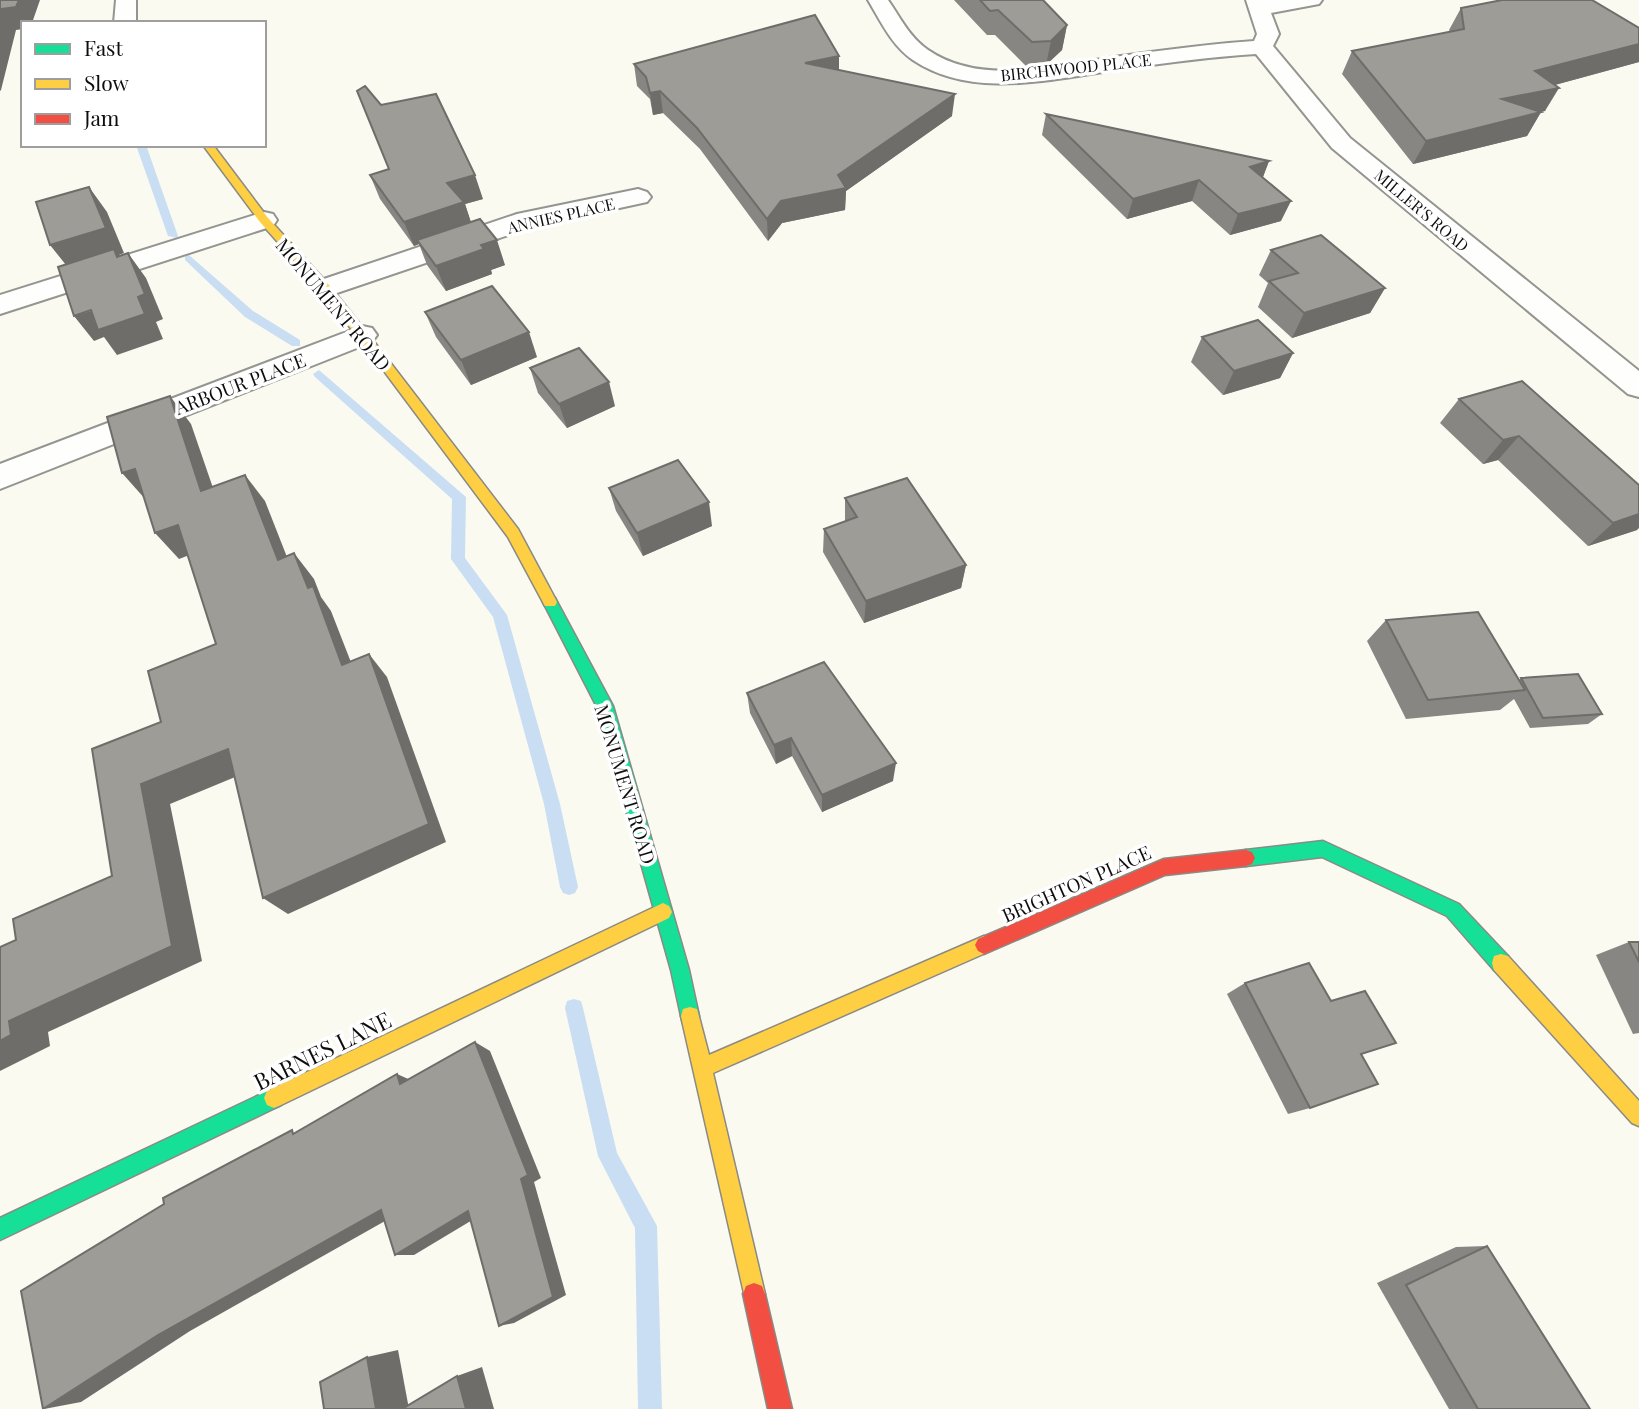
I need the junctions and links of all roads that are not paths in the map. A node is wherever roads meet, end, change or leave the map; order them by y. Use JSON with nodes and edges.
{"nodes":[{"id":1,"x":878,"y":0,"type":"edge"},
{"id":2,"x":1312,"y":0,"type":"edge"},
{"id":3,"x":1258,"y":5,"type":"edge"},
{"id":4,"x":1262,"y":47,"type":"junction"},
{"id":5,"x":209,"y":147,"type":"edge"},
{"id":6,"x":638,"y":197,"type":"dead end"},
{"id":7,"x":264,"y":220,"type":"junction"},
{"id":8,"x":325,"y":288,"type":"junction"},
{"id":9,"x":0,"y":305,"type":"edge"},
{"id":10,"x":362,"y":335,"type":"junction"},
{"id":11,"x":1639,"y":387,"type":"edge"},
{"id":12,"x":0,"y":477,"type":"edge"},
{"id":13,"x":663,"y":912,"type":"junction"},
{"id":14,"x":702,"y":1068,"type":"junction"},
{"id":15,"x":1639,"y":1116,"type":"edge"},
{"id":16,"x":0,"y":1229,"type":"edge"},
{"id":17,"x":780,"y":1409,"type":"edge"}],
"edges":[{"from":1,"to":4,"type":"street","name":"BIRCHWOOD PLACE"},
{"from":2,"to":3,"type":"street"},
{"from":3,"to":4,"type":"street"},
{"from":4,"to":11,"type":"street","name":"MILLER'S ROAD"},
{"from":5,"to":7,"type":"street","name":"MONUMENT ROAD"},
{"from":6,"to":8,"type":"street","name":"ANNIES PLACE"},
{"from":7,"to":8,"type":"street","name":"MONUMENT ROAD"},
{"from":7,"to":9,"type":"street"},
{"from":8,"to":10,"type":"street","name":"MONUMENT ROAD"},
{"from":10,"to":12,"type":"street","name":"ARBOUR PLACE"},
{"from":10,"to":13,"type":"street","name":"MONUMENT ROAD"},
{"from":13,"to":14,"type":"street","name":"MONUMENT ROAD"},
{"from":13,"to":16,"type":"street","name":"BARNES LANE"},
{"from":14,"to":15,"type":"street","name":"BRIGHTON PLACE"},
{"from":14,"to":17,"type":"street","name":"MONUMENT ROAD"}]}
